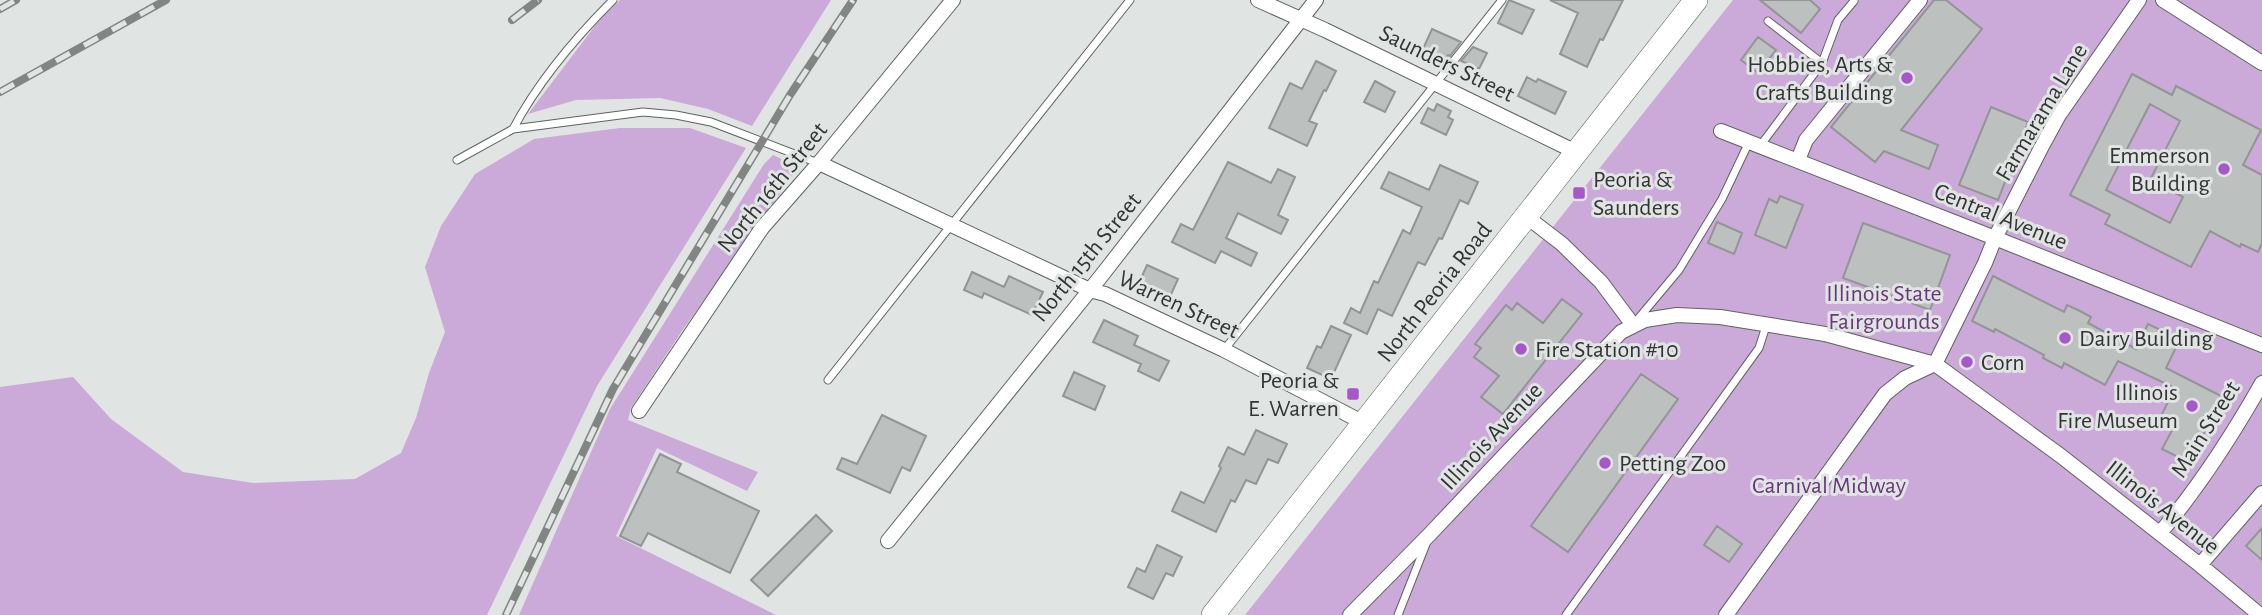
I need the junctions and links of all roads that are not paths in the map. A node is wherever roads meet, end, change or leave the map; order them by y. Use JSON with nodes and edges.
{"nodes":[{"id":1,"x":613,"y":0,"type":"edge"},
{"id":2,"x":953,"y":0,"type":"edge"},
{"id":3,"x":1130,"y":0,"type":"edge"},
{"id":4,"x":1258,"y":0,"type":"edge"},
{"id":5,"x":1316,"y":0,"type":"edge"},
{"id":6,"x":1502,"y":0,"type":"edge"},
{"id":7,"x":1696,"y":0,"type":"edge"},
{"id":8,"x":1854,"y":0,"type":"edge"},
{"id":9,"x":1920,"y":0,"type":"edge"},
{"id":10,"x":2138,"y":0,"type":"edge"},
{"id":11,"x":2166,"y":1,"type":"edge"},
{"id":12,"x":1301,"y":18,"type":"junction"},
{"id":13,"x":1768,"y":21,"type":"dead end"},
{"id":14,"x":1822,"y":63,"type":"junction"},
{"id":15,"x":2262,"y":63,"type":"edge"},
{"id":16,"x":1436,"y":83,"type":"junction"},
{"id":17,"x":513,"y":129,"type":"junction"},
{"id":18,"x":1721,"y":131,"type":"dead end"},
{"id":19,"x":1754,"y":144,"type":"junction"},
{"id":20,"x":1576,"y":152,"type":"junction"},
{"id":21,"x":457,"y":160,"type":"dead end"},
{"id":22,"x":1798,"y":160,"type":"junction"},
{"id":23,"x":819,"y":163,"type":"junction"},
{"id":24,"x":1527,"y":217,"type":"junction"},
{"id":25,"x":951,"y":225,"type":"junction"},
{"id":26,"x":1995,"y":238,"type":"junction"},
{"id":27,"x":1090,"y":290,"type":"junction"},
{"id":28,"x":1768,"y":323,"type":"junction"},
{"id":29,"x":1633,"y":325,"type":"junction"},
{"id":30,"x":2262,"y":345,"type":"edge"},
{"id":31,"x":1224,"y":350,"type":"junction"},
{"id":32,"x":1935,"y":364,"type":"junction"},
{"id":33,"x":828,"y":380,"type":"dead end"},
{"id":34,"x":2262,"y":383,"type":"edge"},
{"id":35,"x":639,"y":411,"type":"dead end"},
{"id":36,"x":1364,"y":423,"type":"junction"},
{"id":37,"x":2262,"y":493,"type":"edge"},
{"id":38,"x":2160,"y":533,"type":"junction"},
{"id":39,"x":1430,"y":534,"type":"junction"},
{"id":40,"x":888,"y":541,"type":"dead end"},
{"id":41,"x":2200,"y":565,"type":"junction"},
{"id":42,"x":1213,"y":615,"type":"edge"},
{"id":43,"x":1350,"y":615,"type":"edge"},
{"id":44,"x":1398,"y":615,"type":"edge"},
{"id":45,"x":1566,"y":615,"type":"edge"},
{"id":46,"x":1726,"y":615,"type":"edge"},
{"id":47,"x":2260,"y":615,"type":"edge"}],
"edges":[{"from":1,"to":17,"type":"lane"},
{"from":2,"to":23,"type":"street","name":"North 16th Street"},
{"from":3,"to":25,"type":"lane"},
{"from":4,"to":12,"type":"street","name":"Saunders Street"},
{"from":5,"to":12,"type":"street","name":"North 15th Street"},
{"from":6,"to":16,"type":"lane"},
{"from":7,"to":20,"type":"main road","name":"North Peoria Road"},
{"from":8,"to":14,"type":"lane"},
{"from":9,"to":22,"type":"street"},
{"from":10,"to":26,"type":"street","name":"Farmarama Lane"},
{"from":11,"to":15,"type":"street"},
{"from":12,"to":16,"type":"street","name":"Saunders Street"},
{"from":12,"to":27,"type":"street","name":"North 15th Street"},
{"from":13,"to":14,"type":"lane"},
{"from":14,"to":19,"type":"lane"},
{"from":16,"to":20,"type":"street","name":"Saunders Street"},
{"from":16,"to":31,"type":"lane"},
{"from":17,"to":21,"type":"lane"},
{"from":17,"to":23,"type":"lane"},
{"from":18,"to":19,"type":"street","name":"Central Avenue"},
{"from":19,"to":22,"type":"street","name":"Central Avenue"},
{"from":19,"to":29,"type":"lane"},
{"from":20,"to":24,"type":"main road","name":"North Peoria Road"},
{"from":22,"to":26,"type":"street","name":"Central Avenue"},
{"from":23,"to":25,"type":"street","name":"Warren Street"},
{"from":23,"to":35,"type":"street","name":"North 16th Street"},
{"from":24,"to":29,"type":"street"},
{"from":24,"to":36,"type":"main road","name":"North Peoria Road"},
{"from":25,"to":27,"type":"street","name":"Warren Street"},
{"from":25,"to":33,"type":"lane"},
{"from":26,"to":30,"type":"street","name":"Central Avenue"},
{"from":26,"to":32,"type":"street","name":"Farmarama Lane"},
{"from":27,"to":31,"type":"street","name":"Warren Street"},
{"from":27,"to":40,"type":"street","name":"North 15th Street"},
{"from":28,"to":29,"type":"street","name":"Illinois Avenue"},
{"from":28,"to":32,"type":"street","name":"Illinois Avenue"},
{"from":28,"to":45,"type":"lane"},
{"from":29,"to":39,"type":"street","name":"Illinois Avenue"},
{"from":31,"to":36,"type":"street","name":"Warren Street"},
{"from":32,"to":38,"type":"street","name":"Illinois Avenue"},
{"from":32,"to":46,"type":"street"},
{"from":34,"to":38,"type":"street","name":"Main Street"},
{"from":36,"to":42,"type":"main road","name":"North Peoria Road"},
{"from":37,"to":41,"type":"street"},
{"from":38,"to":41,"type":"street","name":"Illinois Avenue"},
{"from":39,"to":43,"type":"street","name":"Illinois Avenue"},
{"from":39,"to":44,"type":"lane"},
{"from":41,"to":47,"type":"street","name":"Illinois Avenue"}]}
